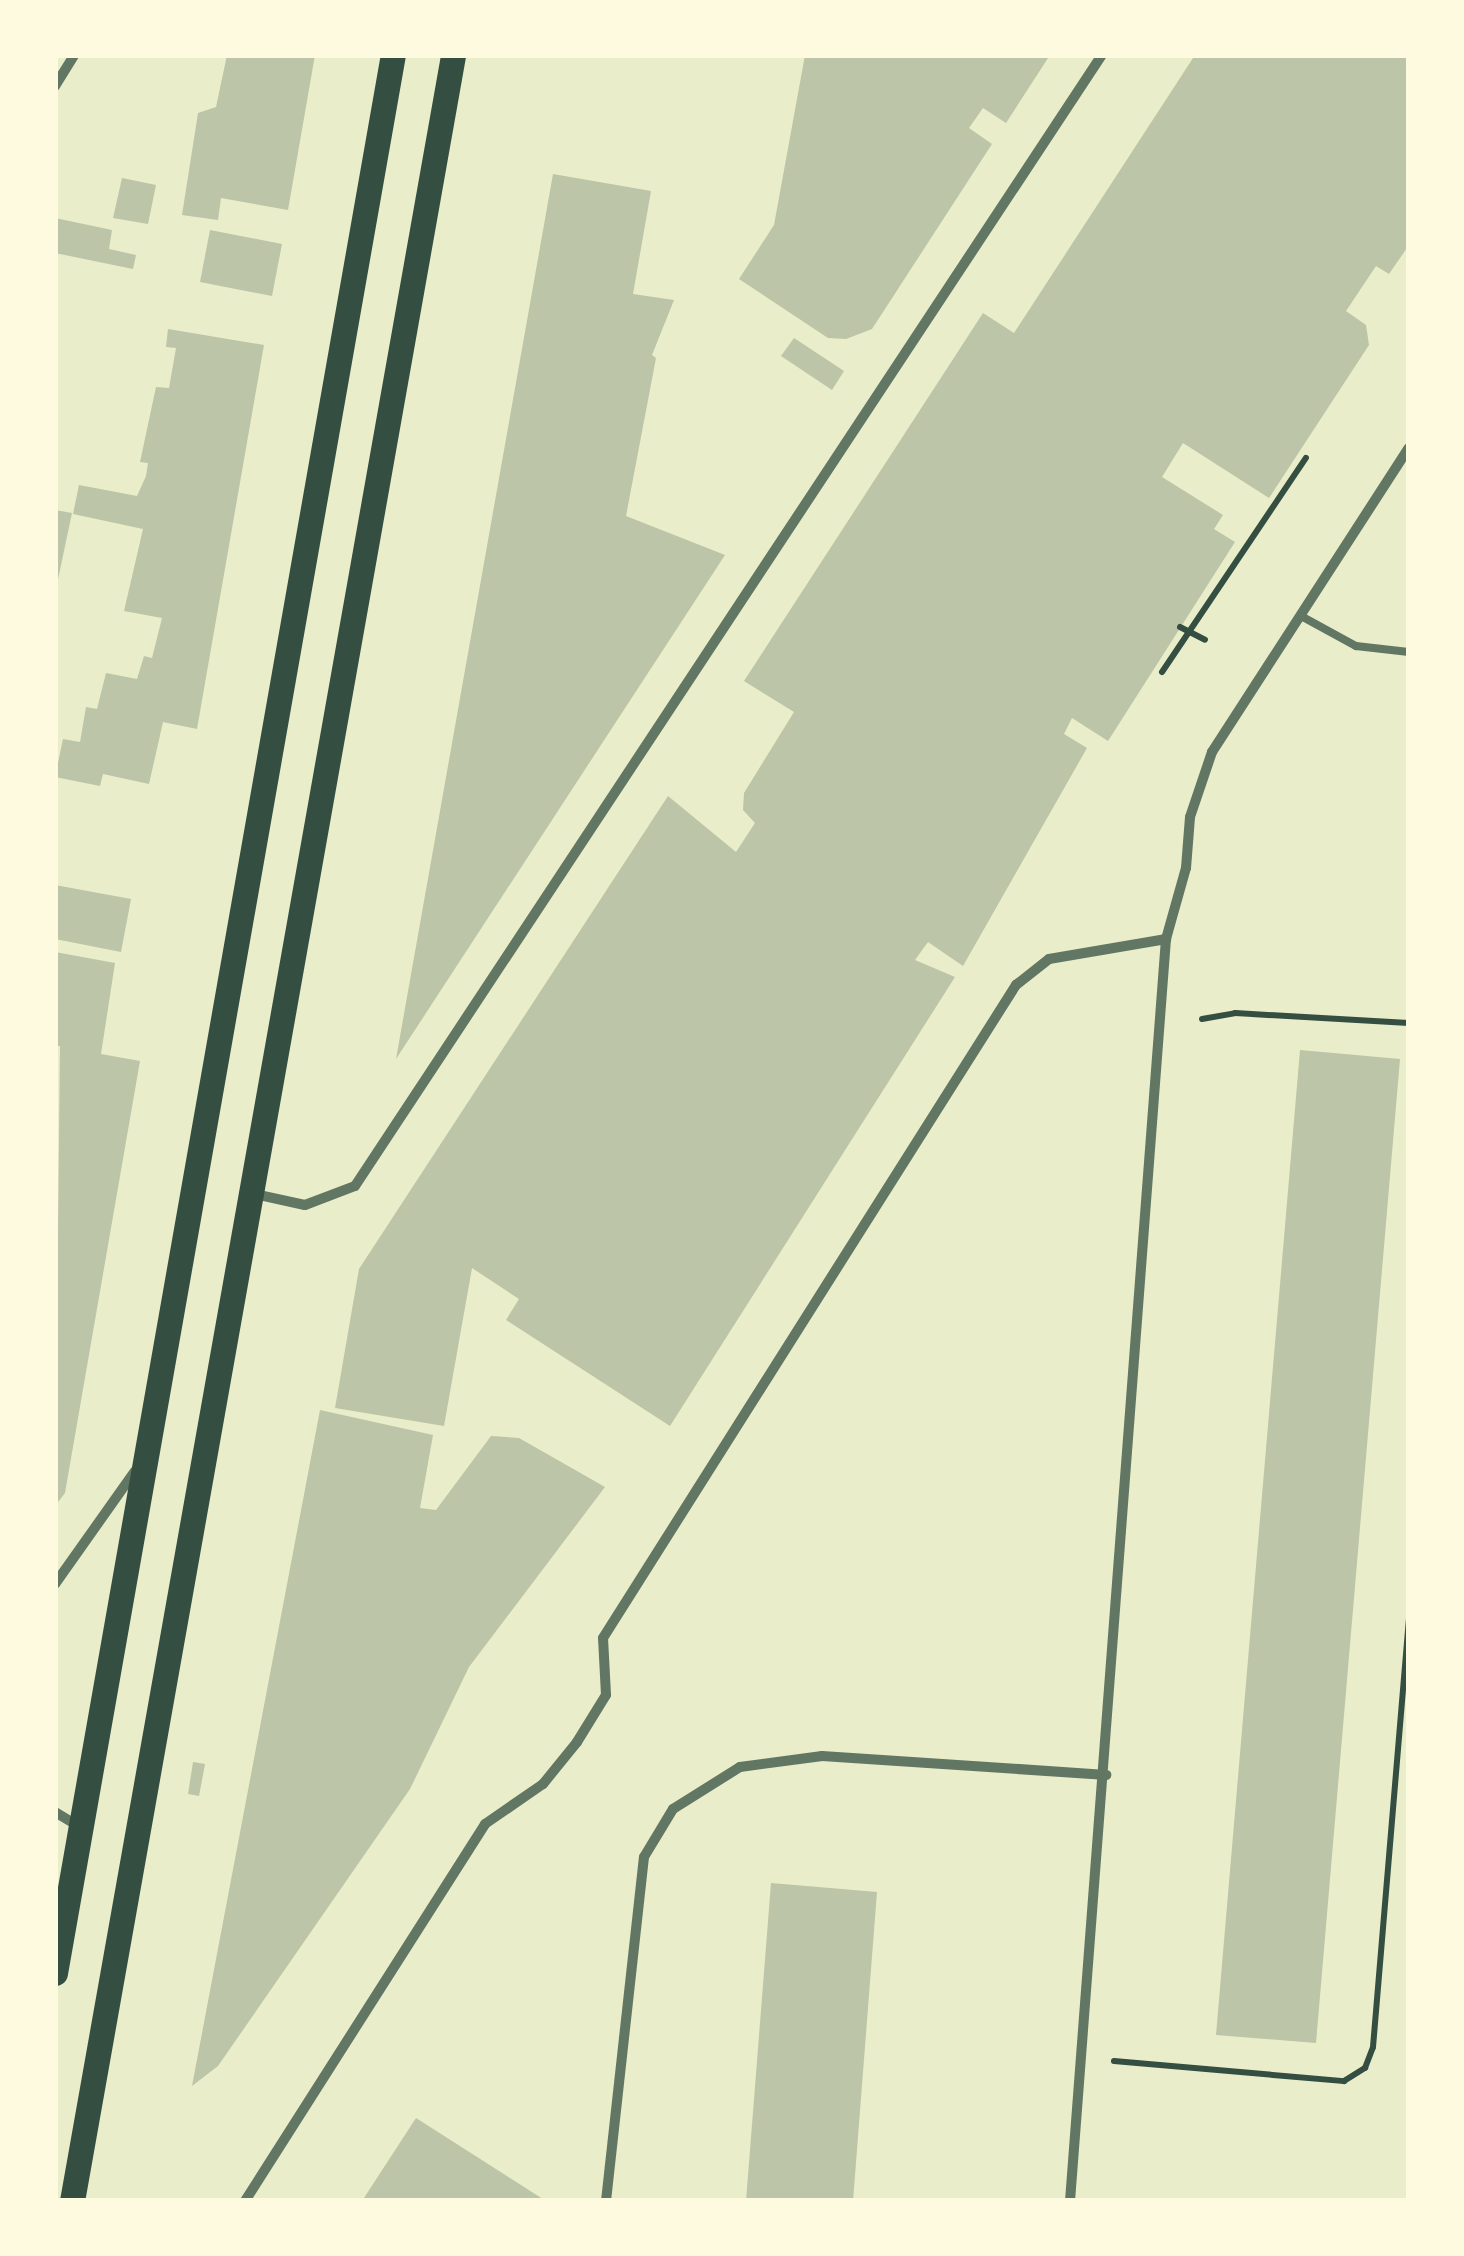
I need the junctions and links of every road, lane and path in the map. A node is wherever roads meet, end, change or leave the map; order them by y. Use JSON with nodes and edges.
{"nodes":[{"id":1,"x":74,"y":55,"type":"edge"},
{"id":2,"x":394,"y":55,"type":"edge"},
{"id":3,"x":453,"y":55,"type":"edge"},
{"id":4,"x":1102,"y":55,"type":"edge"},
{"id":5,"x":55,"y":86,"type":"edge"},
{"id":6,"x":1409,"y":448,"type":"edge"},
{"id":7,"x":1306,"y":458,"type":"dead end"},
{"id":8,"x":1301,"y":616,"type":"junction"},
{"id":9,"x":1180,"y":628,"type":"dead end"},
{"id":10,"x":1189,"y":631,"type":"junction"},
{"id":11,"x":1205,"y":640,"type":"dead end"},
{"id":12,"x":1409,"y":652,"type":"edge"},
{"id":13,"x":1162,"y":672,"type":"dead end"},
{"id":14,"x":1166,"y":939,"type":"junction"},
{"id":15,"x":1202,"y":1019,"type":"dead end"},
{"id":16,"x":1409,"y":1023,"type":"edge"},
{"id":17,"x":254,"y":1194,"type":"junction"},
{"id":18,"x":144,"y":1458,"type":"junction"},
{"id":19,"x":55,"y":1584,"type":"edge"},
{"id":20,"x":1409,"y":1620,"type":"edge"},
{"id":21,"x":1106,"y":1774,"type":"junction"},
{"id":22,"x":55,"y":1812,"type":"edge"},
{"id":23,"x":81,"y":1828,"type":"junction"},
{"id":24,"x":55,"y":1973,"type":"edge"},
{"id":25,"x":1083,"y":2058,"type":"junction"},
{"id":26,"x":72,"y":2201,"type":"edge"},
{"id":27,"x":245,"y":2201,"type":"edge"},
{"id":28,"x":606,"y":2201,"type":"edge"},
{"id":29,"x":1070,"y":2201,"type":"edge"}],
"edges":[{"from":1,"to":5,"type":"street"},
{"from":2,"to":18,"type":"main road"},
{"from":3,"to":17,"type":"main road"},
{"from":4,"to":17,"type":"street"},
{"from":6,"to":8,"type":"street"},
{"from":7,"to":10,"type":"path"},
{"from":8,"to":12,"type":"lane"},
{"from":8,"to":14,"type":"street"},
{"from":9,"to":10,"type":"path"},
{"from":10,"to":11,"type":"path"},
{"from":10,"to":13,"type":"path"},
{"from":14,"to":21,"type":"street"},
{"from":14,"to":27,"type":"street"},
{"from":15,"to":16,"type":"path"},
{"from":17,"to":26,"type":"main road"},
{"from":18,"to":19,"type":"street"},
{"from":18,"to":23,"type":"main road"},
{"from":20,"to":25,"type":"path"},
{"from":21,"to":25,"type":"street"},
{"from":21,"to":28,"type":"street"},
{"from":22,"to":23,"type":"street"},
{"from":23,"to":24,"type":"main road"},
{"from":25,"to":29,"type":"street"}]}
